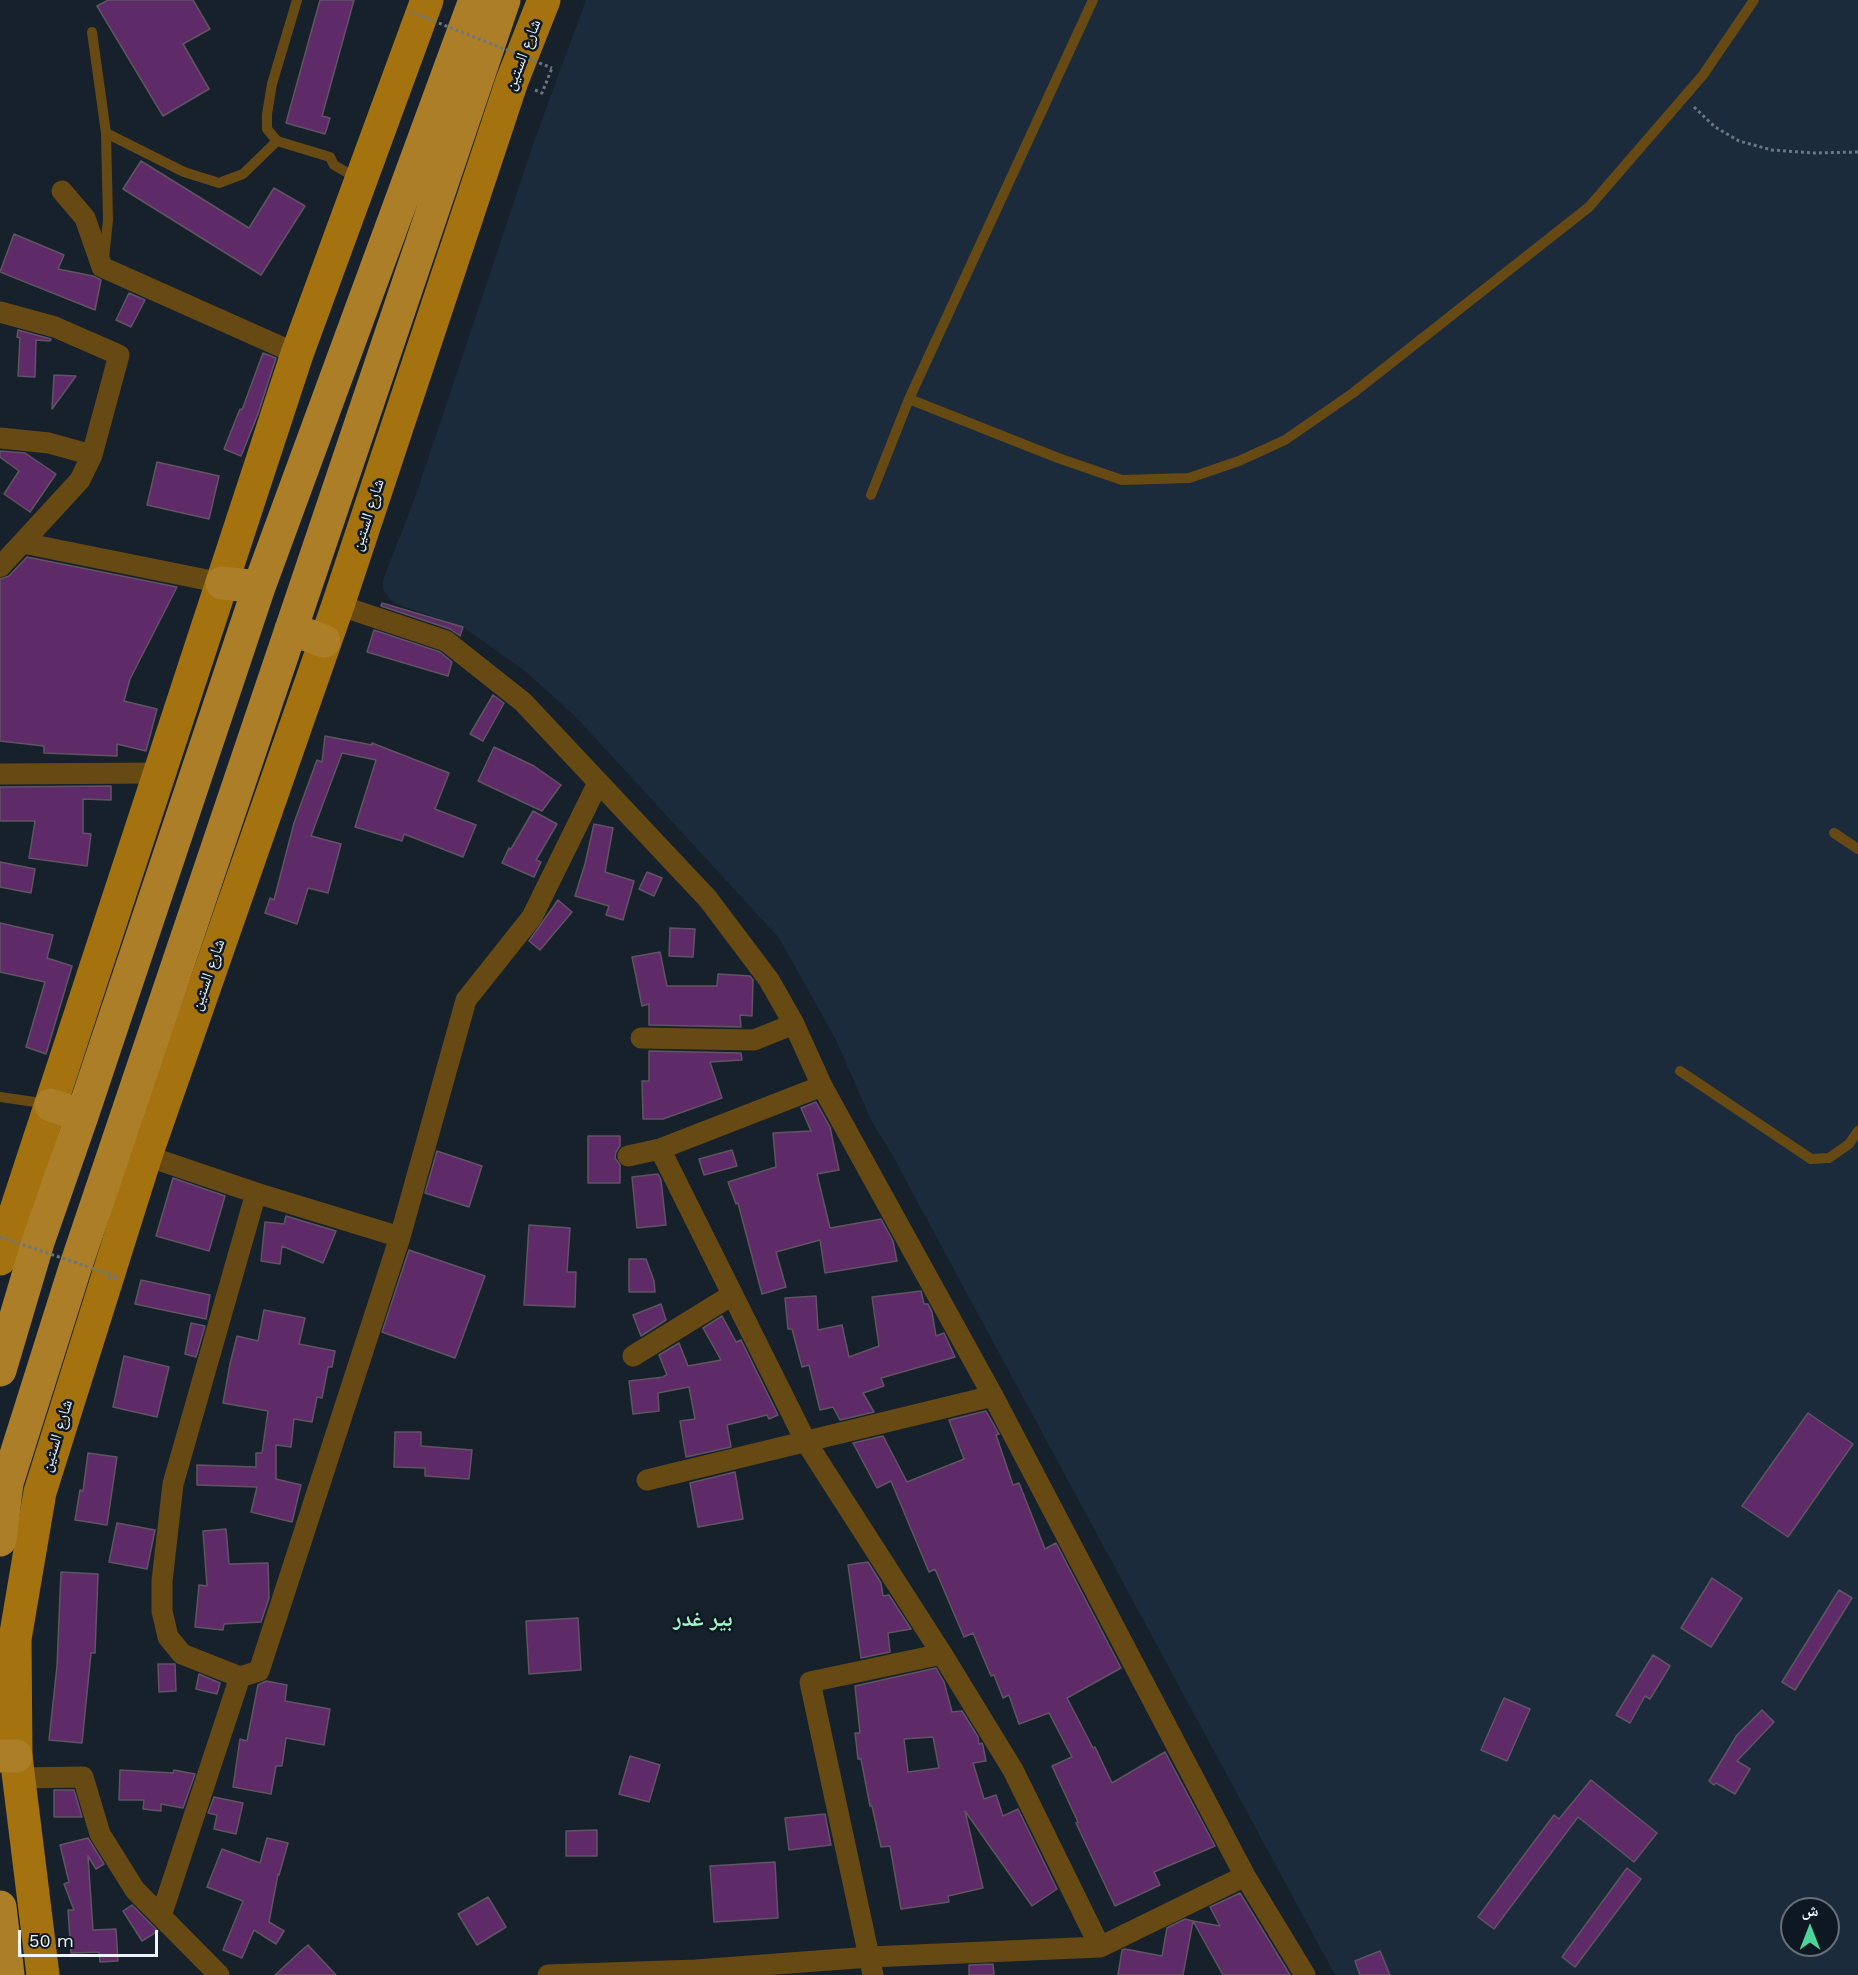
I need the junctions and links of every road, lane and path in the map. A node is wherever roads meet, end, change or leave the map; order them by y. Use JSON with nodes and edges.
{"nodes":[{"id":1,"x":297,"y":0,"type":"edge"},
{"id":2,"x":475,"y":0,"type":"edge"},
{"id":3,"x":504,"y":0,"type":"edge"},
{"id":4,"x":544,"y":0,"type":"edge"},
{"id":5,"x":1093,"y":0,"type":"edge"},
{"id":6,"x":1754,"y":0,"type":"edge"},
{"id":7,"x":419,"y":6,"type":"edge"},
{"id":8,"x":93,"y":32,"type":"dead end"},
{"id":9,"x":542,"y":93,"type":"dead end"},
{"id":10,"x":1684,"y":97,"type":"junction"},
{"id":11,"x":106,"y":132,"type":"junction"},
{"id":12,"x":277,"y":141,"type":"junction"},
{"id":13,"x":1858,"y":152,"type":"edge"},
{"id":14,"x":361,"y":181,"type":"junction"},
{"id":15,"x":62,"y":191,"type":"dead end"},
{"id":16,"x":102,"y":267,"type":"junction"},
{"id":17,"x":0,"y":312,"type":"edge"},
{"id":18,"x":297,"y":354,"type":"junction"},
{"id":19,"x":909,"y":399,"type":"junction"},
{"id":20,"x":0,"y":438,"type":"edge"},
{"id":21,"x":93,"y":455,"type":"junction"},
{"id":22,"x":871,"y":495,"type":"dead end"},
{"id":23,"x":23,"y":543,"type":"junction"},
{"id":24,"x":0,"y":567,"type":"edge"},
{"id":25,"x":222,"y":583,"type":"junction"},
{"id":26,"x":259,"y":587,"type":"junction"},
{"id":27,"x":338,"y":605,"type":"junction"},
{"id":28,"x":291,"y":629,"type":"junction"},
{"id":29,"x":324,"y":641,"type":"junction"},
{"id":30,"x":159,"y":773,"type":"junction"},
{"id":31,"x":0,"y":774,"type":"edge"},
{"id":32,"x":598,"y":783,"type":"junction"},
{"id":33,"x":1834,"y":833,"type":"dead end"},
{"id":34,"x":1858,"y":849,"type":"edge"},
{"id":35,"x":794,"y":1024,"type":"junction"},
{"id":36,"x":641,"y":1038,"type":"dead end"},
{"id":37,"x":1680,"y":1071,"type":"dead end"},
{"id":38,"x":822,"y":1086,"type":"junction"},
{"id":39,"x":0,"y":1097,"type":"edge"},
{"id":40,"x":51,"y":1105,"type":"junction"},
{"id":41,"x":82,"y":1116,"type":"junction"},
{"id":42,"x":1858,"y":1131,"type":"edge"},
{"id":43,"x":660,"y":1149,"type":"junction"},
{"id":44,"x":131,"y":1151,"type":"junction"},
{"id":45,"x":628,"y":1156,"type":"dead end"},
{"id":46,"x":256,"y":1193,"type":"junction"},
{"id":47,"x":10,"y":1199,"type":"edge"},
{"id":48,"x":0,"y":1237,"type":"edge"},
{"id":49,"x":400,"y":1237,"type":"junction"},
{"id":50,"x":0,"y":1259,"type":"edge"},
{"id":51,"x":107,"y":1279,"type":"junction"},
{"id":52,"x":732,"y":1295,"type":"junction"},
{"id":53,"x":633,"y":1356,"type":"dead end"},
{"id":54,"x":0,"y":1370,"type":"edge"},
{"id":55,"x":993,"y":1396,"type":"junction"},
{"id":56,"x":806,"y":1442,"type":"junction"},
{"id":57,"x":647,"y":1480,"type":"dead end"},
{"id":58,"x":0,"y":1540,"type":"edge"},
{"id":59,"x":942,"y":1654,"type":"junction"},
{"id":60,"x":240,"y":1677,"type":"junction"},
{"id":61,"x":11,"y":1764,"type":"edge"},
{"id":62,"x":1245,"y":1876,"type":"junction"},
{"id":63,"x":0,"y":1907,"type":"edge"},
{"id":64,"x":161,"y":1916,"type":"junction"},
{"id":65,"x":1100,"y":1947,"type":"junction"},
{"id":66,"x":871,"y":1966,"type":"edge"},
{"id":67,"x":696,"y":1972,"type":"edge"},
{"id":68,"x":8,"y":1975,"type":"edge"},
{"id":69,"x":43,"y":1975,"type":"edge"},
{"id":70,"x":219,"y":1975,"type":"edge"},
{"id":71,"x":548,"y":1975,"type":"edge"},
{"id":72,"x":1305,"y":1975,"type":"edge"}],
"edges":[{"from":1,"to":12,"type":"lane"},
{"from":2,"to":26,"type":"highway"},
{"from":3,"to":28,"type":"highway","name":"شارع الستين"},
{"from":4,"to":27,"type":"main road","name":"شارع الستين"},
{"from":5,"to":19,"type":"lane"},
{"from":6,"to":10,"type":"lane"},
{"from":7,"to":9,"type":"path","bridge":true},
{"from":7,"to":14,"type":"main road"},
{"from":8,"to":11,"type":"lane"},
{"from":10,"to":13,"type":"path"},
{"from":10,"to":19,"type":"lane"},
{"from":11,"to":12,"type":"lane"},
{"from":11,"to":16,"type":"lane"},
{"from":12,"to":14,"type":"lane"},
{"from":14,"to":18,"type":"main road"},
{"from":15,"to":16,"type":"street"},
{"from":16,"to":18,"type":"street"},
{"from":17,"to":21,"type":"street"},
{"from":18,"to":25,"type":"main road"},
{"from":19,"to":22,"type":"lane"},
{"from":20,"to":21,"type":"street"},
{"from":21,"to":23,"type":"street"},
{"from":23,"to":24,"type":"street"},
{"from":23,"to":25,"type":"street"},
{"from":25,"to":26,"type":"highway"},
{"from":25,"to":30,"type":"main road"},
{"from":26,"to":41,"type":"highway"},
{"from":27,"to":29,"type":"main road","name":"شارع الستين"},
{"from":27,"to":32,"type":"street"},
{"from":28,"to":29,"type":"highway"},
{"from":28,"to":44,"type":"highway","name":"شارع الستين"},
{"from":29,"to":44,"type":"main road","name":"شارع الستين"},
{"from":30,"to":31,"type":"street"},
{"from":30,"to":40,"type":"main road"},
{"from":32,"to":35,"type":"street"},
{"from":32,"to":49,"type":"street"},
{"from":33,"to":34,"type":"lane"},
{"from":35,"to":36,"type":"street"},
{"from":35,"to":38,"type":"street"},
{"from":37,"to":42,"type":"lane"},
{"from":38,"to":43,"type":"street"},
{"from":38,"to":55,"type":"street"},
{"from":39,"to":40,"type":"lane"},
{"from":40,"to":41,"type":"highway"},
{"from":40,"to":47,"type":"main road"},
{"from":41,"to":54,"type":"highway"},
{"from":43,"to":45,"type":"street"},
{"from":43,"to":52,"type":"street"},
{"from":44,"to":46,"type":"street"},
{"from":44,"to":51,"type":"main road","name":"شارع الستين"},
{"from":44,"to":58,"type":"highway","name":"شارع الستين"},
{"from":46,"to":49,"type":"street"},
{"from":46,"to":60,"type":"street"},
{"from":47,"to":50,"type":"main road"},
{"from":48,"to":51,"type":"path","bridge":true},
{"from":49,"to":60,"type":"street"},
{"from":51,"to":61,"type":"main road","name":"شارع الستين"},
{"from":52,"to":53,"type":"street"},
{"from":52,"to":56,"type":"street"},
{"from":55,"to":56,"type":"street"},
{"from":55,"to":62,"type":"street"},
{"from":56,"to":57,"type":"street"},
{"from":56,"to":59,"type":"street"},
{"from":59,"to":65,"type":"street"},
{"from":59,"to":66,"type":"street"},
{"from":60,"to":64,"type":"street"},
{"from":61,"to":64,"type":"street"},
{"from":61,"to":69,"type":"main road","name":"شارع الستين"},
{"from":62,"to":65,"type":"street"},
{"from":62,"to":72,"type":"street"},
{"from":63,"to":68,"type":"highway"},
{"from":64,"to":70,"type":"street"},
{"from":65,"to":66,"type":"street"},
{"from":66,"to":67,"type":"street"},
{"from":67,"to":71,"type":"street"}]}
